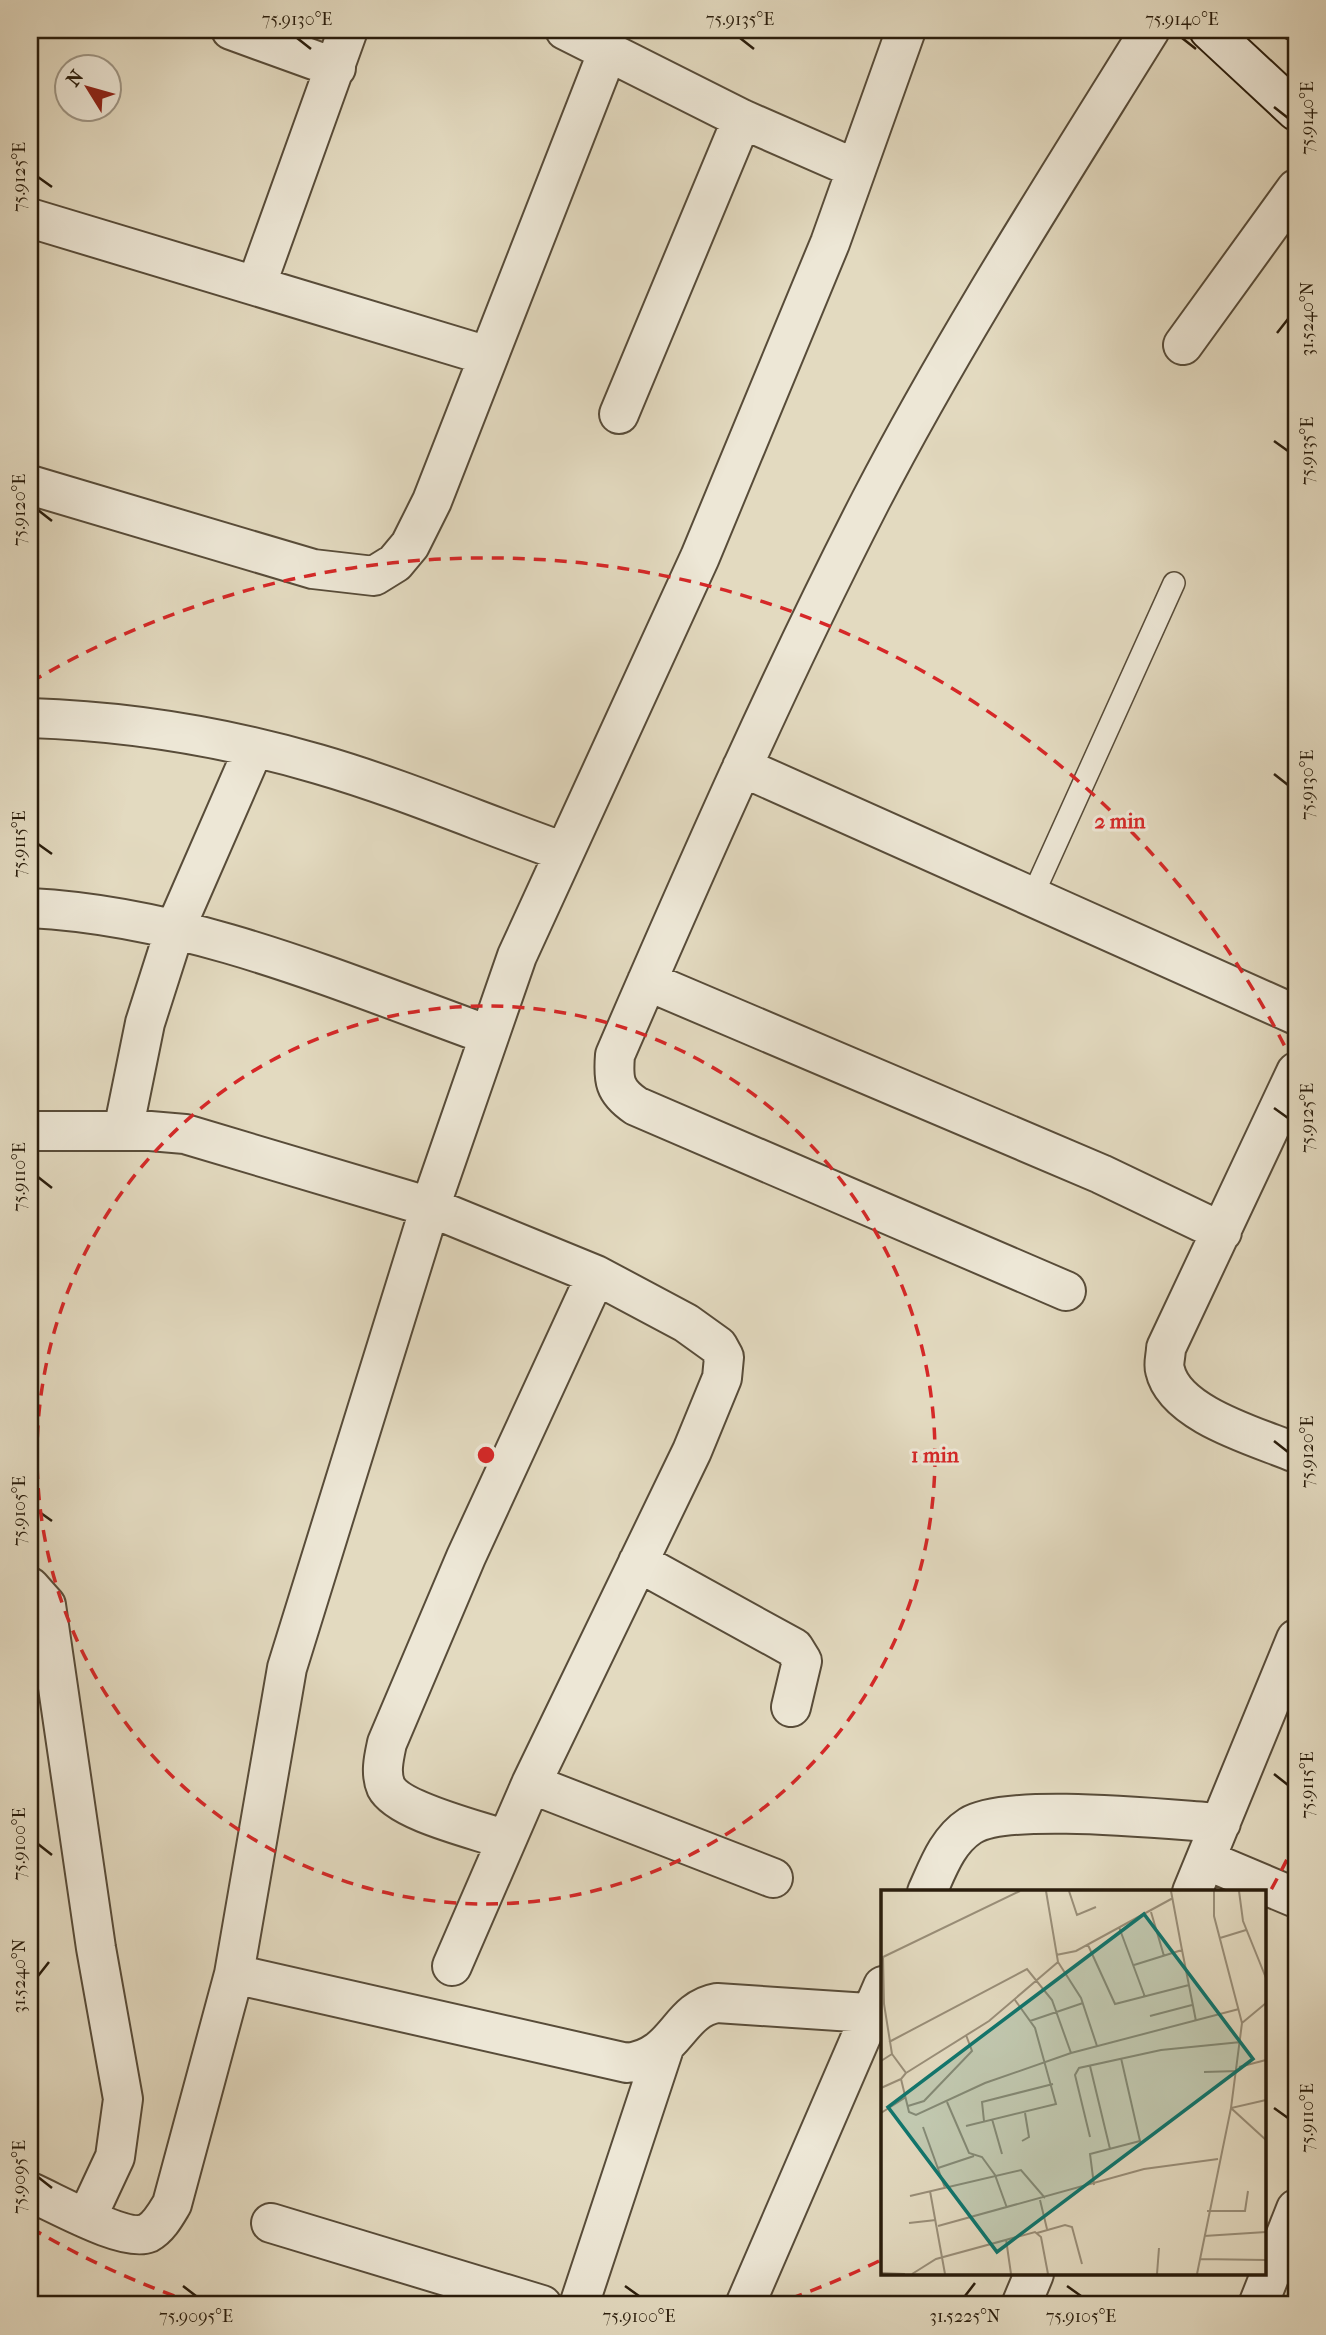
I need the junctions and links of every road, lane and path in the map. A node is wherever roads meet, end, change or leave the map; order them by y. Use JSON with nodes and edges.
{"nodes":[{"id":1,"x":231,"y":30,"type":"edge"},
{"id":2,"x":348,"y":30,"type":"edge"},
{"id":3,"x":565,"y":30,"type":"edge"},
{"id":4,"x":906,"y":30,"type":"edge"},
{"id":5,"x":1150,"y":30,"type":"edge"},
{"id":6,"x":1209,"y":30,"type":"edge"},
{"id":7,"x":608,"y":51,"type":"junction"},
{"id":8,"x":336,"y":68,"type":"junction"},
{"id":9,"x":1296,"y":111,"type":"edge"},
{"id":10,"x":742,"y":119,"type":"junction"},
{"id":11,"x":855,"y":168,"type":"junction"},
{"id":12,"x":1296,"y":189,"type":"edge"},
{"id":13,"x":30,"y":218,"type":"edge"},
{"id":14,"x":256,"y":286,"type":"junction"},
{"id":15,"x":1183,"y":345,"type":"dead end"},
{"id":16,"x":488,"y":356,"type":"junction"},
{"id":17,"x":620,"y":414,"type":"dead end"},
{"id":18,"x":30,"y":485,"type":"edge"},
{"id":19,"x":1174,"y":583,"type":"dead end"},
{"id":20,"x":30,"y":718,"type":"edge"},
{"id":21,"x":254,"y":748,"type":"junction"},
{"id":22,"x":742,"y":767,"type":"junction"},
{"id":23,"x":564,"y":852,"type":"junction"},
{"id":24,"x":1032,"y":897,"type":"junction"},
{"id":25,"x":30,"y":908,"type":"edge"},
{"id":26,"x":175,"y":929,"type":"junction"},
{"id":27,"x":647,"y":981,"type":"junction"},
{"id":28,"x":1296,"y":1014,"type":"edge"},
{"id":29,"x":488,"y":1035,"type":"junction"},
{"id":30,"x":1296,"y":1072,"type":"edge"},
{"id":31,"x":30,"y":1131,"type":"edge"},
{"id":32,"x":123,"y":1131,"type":"junction"},
{"id":33,"x":430,"y":1207,"type":"junction"},
{"id":34,"x":1222,"y":1232,"type":"junction"},
{"id":35,"x":596,"y":1275,"type":"junction"},
{"id":36,"x":1066,"y":1291,"type":"dead end"},
{"id":37,"x":1296,"y":1453,"type":"edge"},
{"id":38,"x":638,"y":1562,"type":"junction"},
{"id":39,"x":30,"y":1587,"type":"edge"},
{"id":40,"x":1296,"y":1639,"type":"edge"},
{"id":41,"x":791,"y":1707,"type":"dead end"},
{"id":42,"x":531,"y":1784,"type":"junction"},
{"id":43,"x":1221,"y":1823,"type":"junction"},
{"id":44,"x":506,"y":1840,"type":"junction"},
{"id":45,"x":1199,"y":1876,"type":"edge"},
{"id":46,"x":773,"y":1878,"type":"dead end"},
{"id":47,"x":928,"y":1890,"type":"edge"},
{"id":48,"x":1261,"y":1890,"type":"edge"},
{"id":49,"x":1266,"y":1891,"type":"edge"},
{"id":50,"x":1296,"y":1898,"type":"edge"},
{"id":51,"x":452,"y":1966,"type":"dead end"},
{"id":52,"x":234,"y":1974,"type":"junction"},
{"id":53,"x":879,"y":2004,"type":"edge"},
{"id":54,"x":664,"y":2049,"type":"junction"},
{"id":55,"x":30,"y":2192,"type":"edge"},
{"id":56,"x":87,"y":2217,"type":"junction"},
{"id":57,"x":271,"y":2223,"type":"dead end"},
{"id":58,"x":1293,"y":2224,"type":"edge"},
{"id":59,"x":1033,"y":2276,"type":"edge"},
{"id":60,"x":542,"y":2305,"type":"edge"},
{"id":61,"x":579,"y":2305,"type":"edge"},
{"id":62,"x":745,"y":2305,"type":"edge"},
{"id":63,"x":1021,"y":2305,"type":"edge"},
{"id":64,"x":1258,"y":2305,"type":"edge"}],
"edges":[{"from":1,"to":8,"type":"street"},
{"from":2,"to":8,"type":"street"},
{"from":3,"to":7,"type":"street"},
{"from":4,"to":11,"type":"street"},
{"from":5,"to":22,"type":"street"},
{"from":6,"to":9,"type":"street"},
{"from":7,"to":10,"type":"street"},
{"from":7,"to":16,"type":"street"},
{"from":8,"to":14,"type":"street"},
{"from":10,"to":11,"type":"street"},
{"from":10,"to":17,"type":"street"},
{"from":11,"to":23,"type":"street"},
{"from":12,"to":15,"type":"street"},
{"from":13,"to":14,"type":"street"},
{"from":14,"to":16,"type":"street"},
{"from":16,"to":18,"type":"street"},
{"from":19,"to":24,"type":"lane"},
{"from":20,"to":21,"type":"street"},
{"from":21,"to":23,"type":"street"},
{"from":21,"to":26,"type":"street"},
{"from":22,"to":24,"type":"street"},
{"from":22,"to":27,"type":"street"},
{"from":23,"to":29,"type":"street"},
{"from":24,"to":28,"type":"street"},
{"from":25,"to":26,"type":"street"},
{"from":26,"to":29,"type":"street"},
{"from":26,"to":32,"type":"street"},
{"from":27,"to":34,"type":"street"},
{"from":27,"to":36,"type":"street"},
{"from":29,"to":33,"type":"street"},
{"from":30,"to":34,"type":"street"},
{"from":31,"to":32,"type":"street"},
{"from":32,"to":33,"type":"street"},
{"from":33,"to":35,"type":"street"},
{"from":33,"to":52,"type":"street"},
{"from":34,"to":37,"type":"street"},
{"from":35,"to":38,"type":"street"},
{"from":35,"to":44,"type":"street"},
{"from":38,"to":41,"type":"street"},
{"from":38,"to":42,"type":"street"},
{"from":39,"to":56,"type":"street"},
{"from":40,"to":43,"type":"street"},
{"from":42,"to":44,"type":"street"},
{"from":42,"to":46,"type":"street"},
{"from":43,"to":45,"type":"street"},
{"from":43,"to":47,"type":"street"},
{"from":44,"to":51,"type":"street"},
{"from":45,"to":48,"type":"street"},
{"from":49,"to":50,"type":"street"},
{"from":52,"to":54,"type":"street"},
{"from":52,"to":56,"type":"street"},
{"from":53,"to":54,"type":"street"},
{"from":53,"to":62,"type":"street"},
{"from":54,"to":61,"type":"street"},
{"from":55,"to":56,"type":"street"},
{"from":57,"to":60,"type":"street"},
{"from":58,"to":64,"type":"street"},
{"from":59,"to":63,"type":"street"}]}
